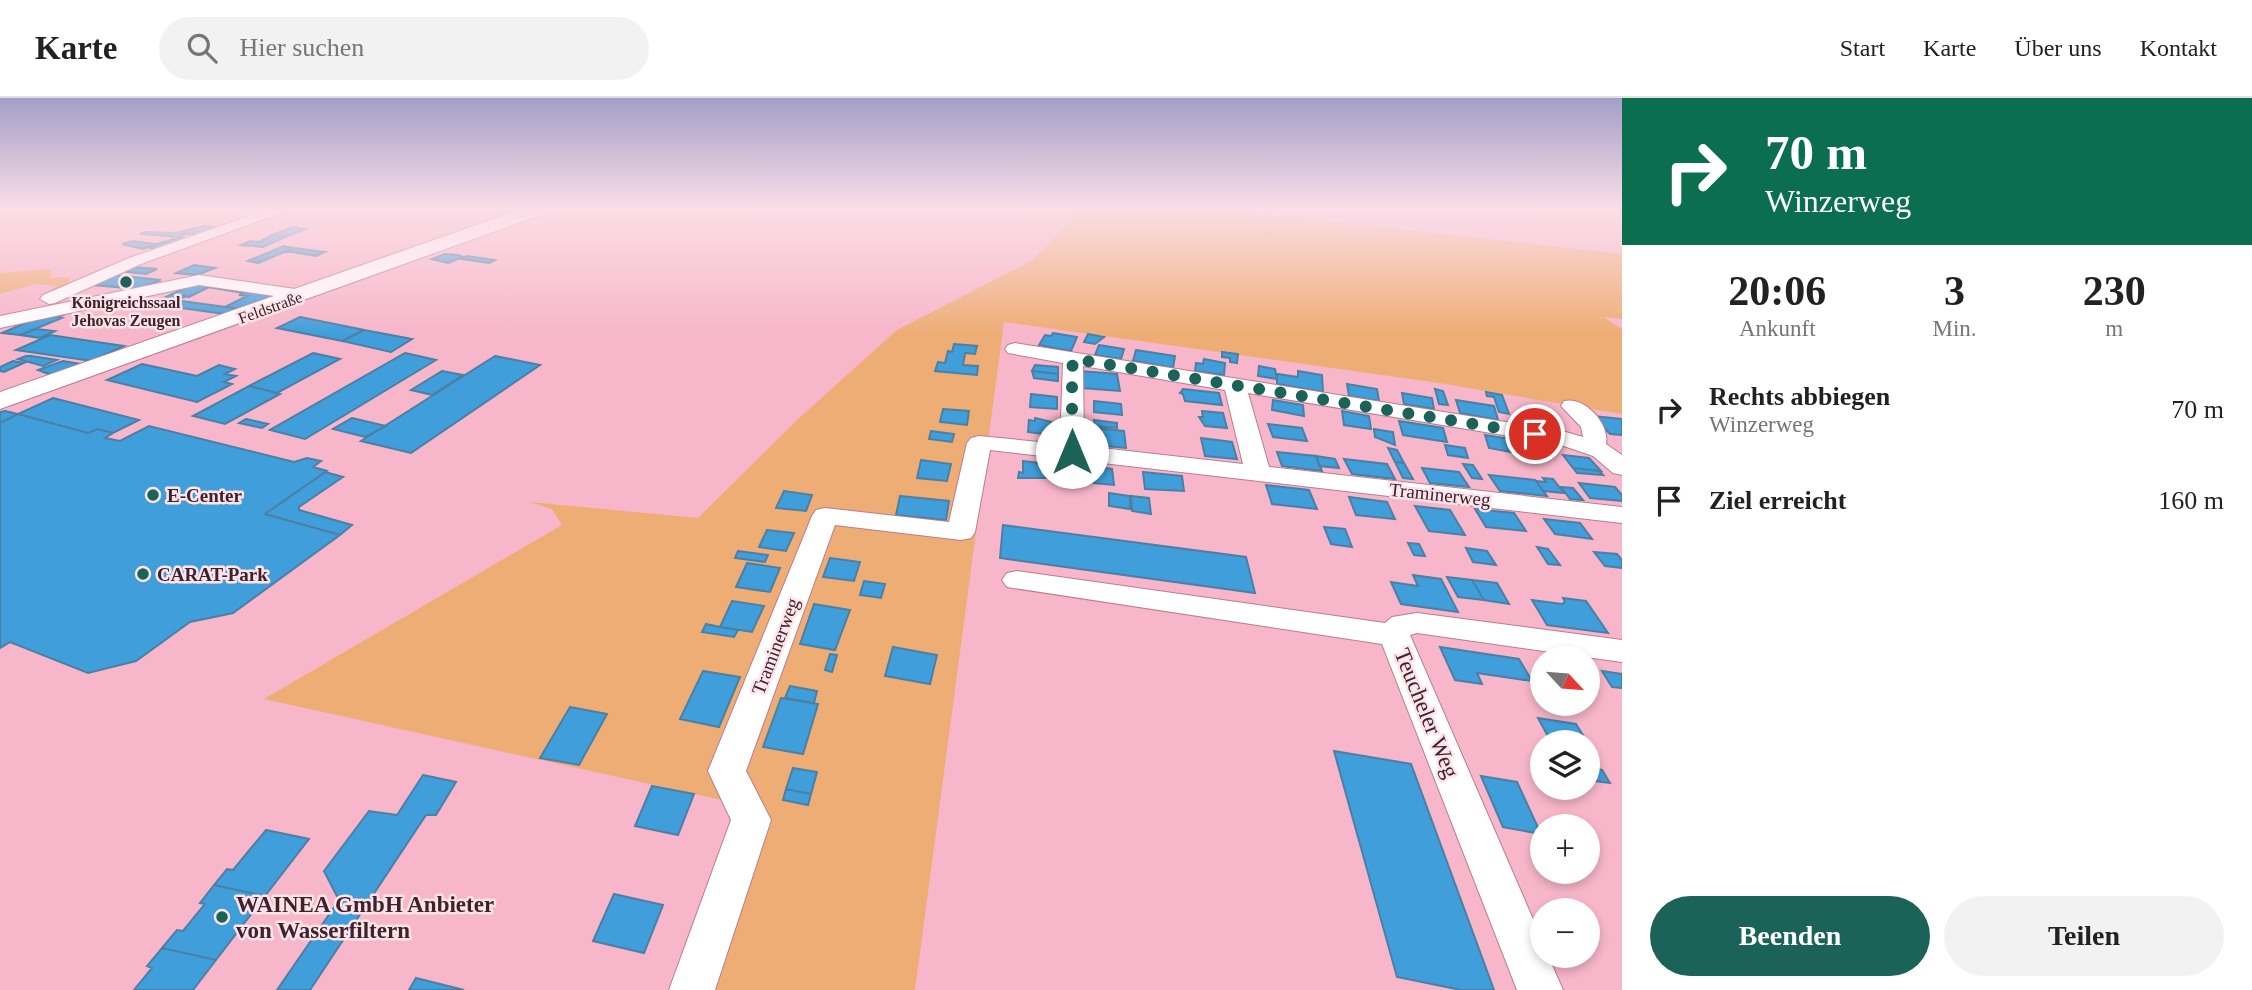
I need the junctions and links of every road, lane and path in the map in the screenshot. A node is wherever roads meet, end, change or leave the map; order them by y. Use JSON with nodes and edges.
{"nodes":[{"id":1,"x":167,"y":251,"type":"edge"},
{"id":2,"x":425,"y":251,"type":"edge"},
{"id":3,"x":302,"y":295,"type":"junction"},
{"id":4,"x":25,"y":316,"type":"junction"},
{"id":5,"x":0,"y":322,"type":"edge"},
{"id":6,"x":1015,"y":349,"type":"dead end"},
{"id":7,"x":1074,"y":359,"type":"junction"},
{"id":8,"x":1235,"y":385,"type":"junction"},
{"id":9,"x":0,"y":401,"type":"edge"},
{"id":10,"x":1572,"y":406,"type":"dead end"},
{"id":11,"x":1593,"y":447,"type":"junction"},
{"id":12,"x":1072,"y":452,"type":"junction"},
{"id":13,"x":1622,"y":468,"type":"edge"},
{"id":14,"x":1258,"y":474,"type":"junction"},
{"id":15,"x":1622,"y":515,"type":"edge"},
{"id":16,"x":1017,"y":580,"type":"dead end"},
{"id":17,"x":1394,"y":635,"type":"junction"},
{"id":18,"x":1622,"y":651,"type":"edge"},
{"id":19,"x":692,"y":990,"type":"edge"},
{"id":20,"x":1540,"y":990,"type":"edge"}],
"edges":[{"from":1,"to":4,"type":"street"},
{"from":2,"to":3,"type":"street","name":"Feldstraße"},
{"from":3,"to":4,"type":"street"},
{"from":3,"to":9,"type":"street","name":"Feldstraße"},
{"from":4,"to":5,"type":"street"},
{"from":6,"to":7,"type":"street"},
{"from":7,"to":8,"type":"street"},
{"from":7,"to":12,"type":"street"},
{"from":8,"to":11,"type":"street"},
{"from":8,"to":14,"type":"street"},
{"from":10,"to":11,"type":"street"},
{"from":11,"to":13,"type":"street"},
{"from":12,"to":14,"type":"street","name":"Traminerweg"},
{"from":12,"to":19,"type":"street","name":"Traminerweg"},
{"from":14,"to":15,"type":"street","name":"Traminerweg"},
{"from":16,"to":17,"type":"street","name":"Teucheler Weg"},
{"from":17,"to":18,"type":"street"},
{"from":17,"to":20,"type":"street","name":"Teucheler Weg"}]}
